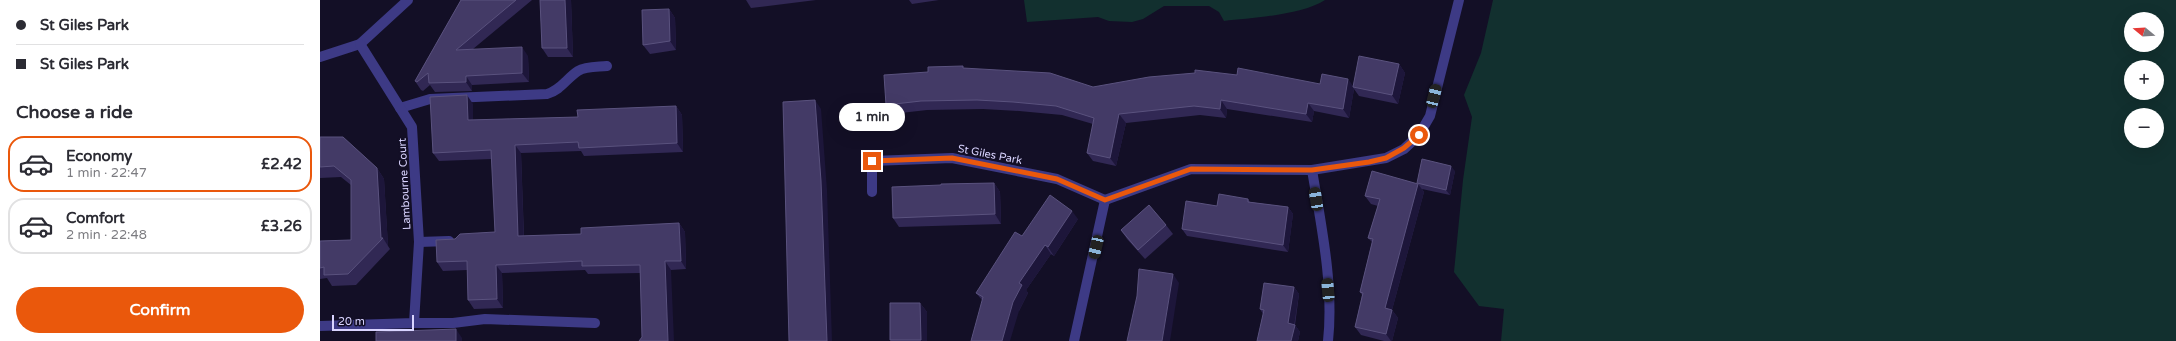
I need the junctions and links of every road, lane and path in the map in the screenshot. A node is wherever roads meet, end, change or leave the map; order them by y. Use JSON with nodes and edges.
{"nodes":[{"id":1,"x":408,"y":0,"type":"edge"},
{"id":2,"x":1459,"y":0,"type":"edge"},
{"id":3,"x":360,"y":44,"type":"junction"},
{"id":4,"x":320,"y":58,"type":"edge"},
{"id":5,"x":607,"y":66,"type":"dead end"},
{"id":6,"x":400,"y":108,"type":"junction"},
{"id":7,"x":1312,"y":170,"type":"junction"},
{"id":8,"x":872,"y":192,"type":"dead end"},
{"id":9,"x":1105,"y":200,"type":"junction"},
{"id":10,"x":460,"y":241,"type":"edge"},
{"id":11,"x":419,"y":242,"type":"junction"},
{"id":12,"x":414,"y":323,"type":"junction"},
{"id":13,"x":595,"y":323,"type":"dead end"},
{"id":14,"x":320,"y":326,"type":"edge"},
{"id":15,"x":1074,"y":341,"type":"edge"},
{"id":16,"x":1328,"y":341,"type":"edge"}],
"edges":[{"from":1,"to":3,"type":"street"},
{"from":2,"to":7,"type":"street"},
{"from":3,"to":4,"type":"street"},
{"from":3,"to":6,"type":"street","name":"Lambourne Court"},
{"from":5,"to":6,"type":"street"},
{"from":6,"to":11,"type":"street","name":"Lambourne Court"},
{"from":7,"to":9,"type":"street"},
{"from":7,"to":16,"type":"street"},
{"from":8,"to":9,"type":"street","name":"St Giles Park"},
{"from":9,"to":15,"type":"street"},
{"from":10,"to":11,"type":"street","name":"Lambourne Court"},
{"from":11,"to":12,"type":"street","name":"Lambourne Court"},
{"from":12,"to":13,"type":"street"},
{"from":12,"to":14,"type":"street"}]}
